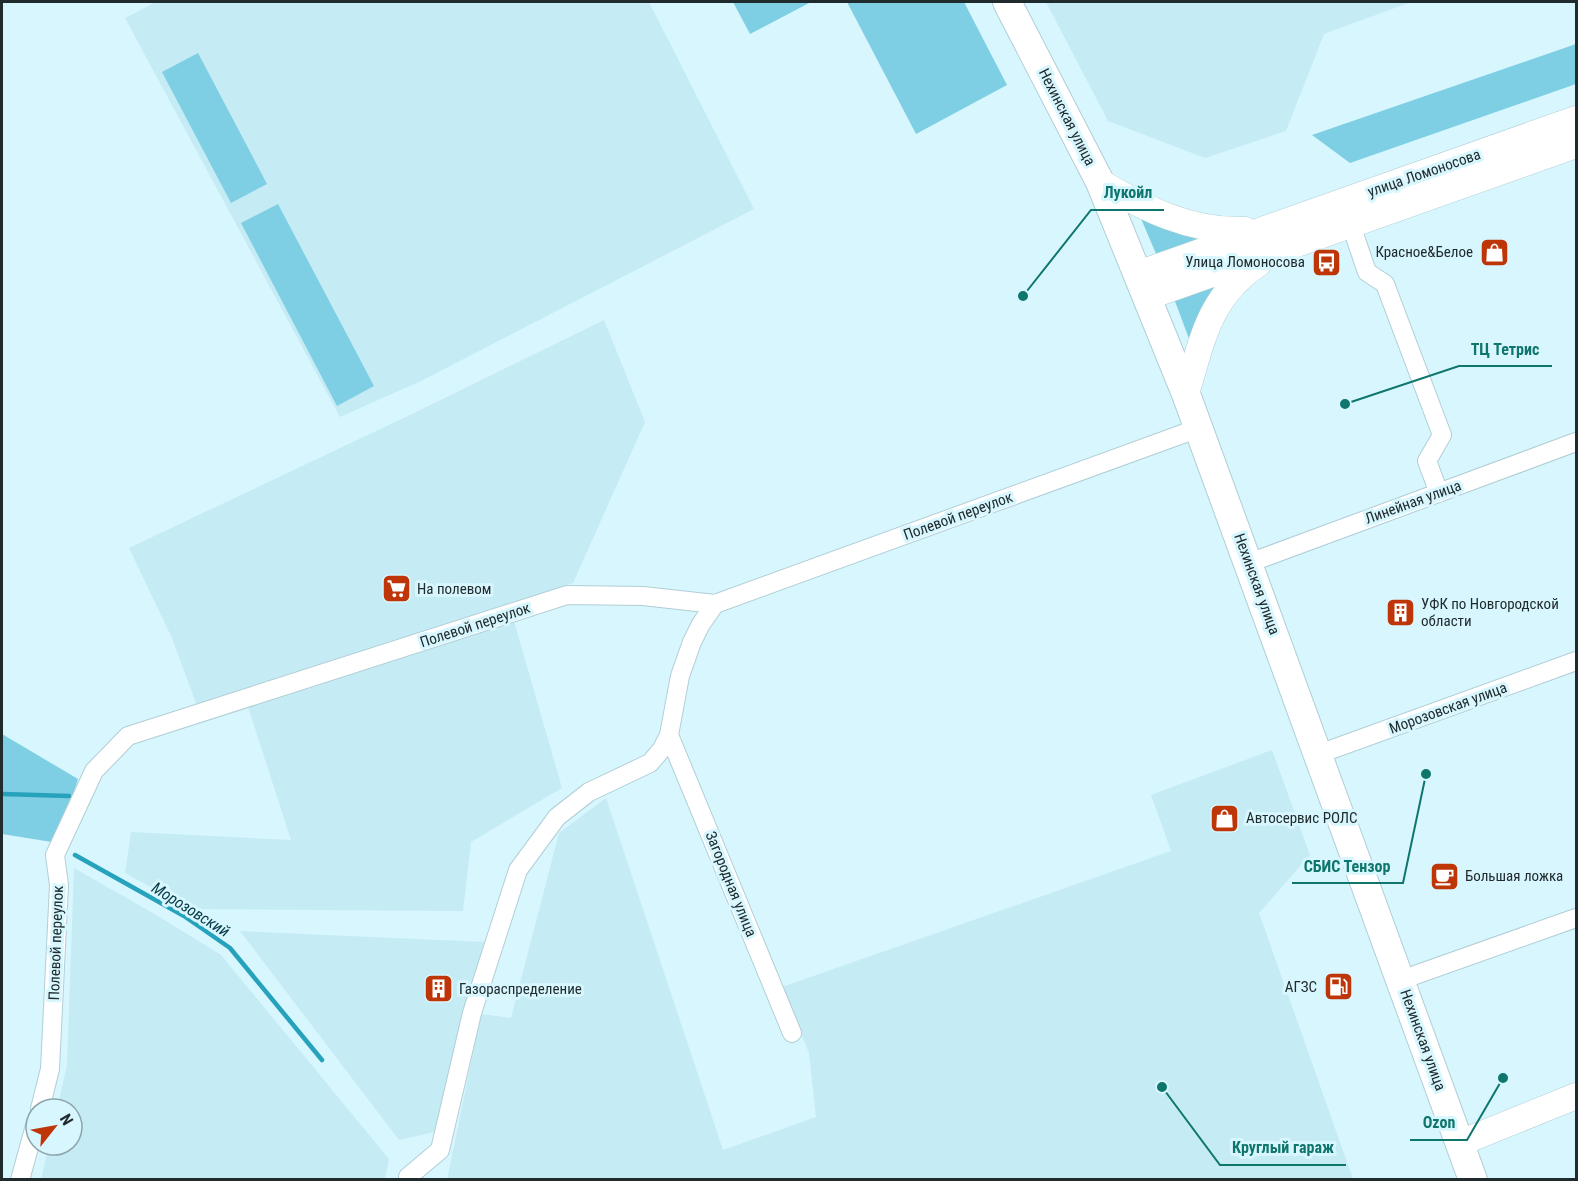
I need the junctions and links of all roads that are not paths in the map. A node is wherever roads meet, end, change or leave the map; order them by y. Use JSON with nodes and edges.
{"nodes":[{"id":1,"x":1007,"y":2,"type":"edge"},
{"id":2,"x":1576,"y":119,"type":"edge"},
{"id":3,"x":1576,"y":145,"type":"edge"},
{"id":4,"x":1531,"y":148,"type":"junction"},
{"id":5,"x":1100,"y":182,"type":"junction"},
{"id":6,"x":1351,"y":225,"type":"junction"},
{"id":7,"x":1272,"y":226,"type":"junction"},
{"id":8,"x":1287,"y":247,"type":"junction"},
{"id":9,"x":1143,"y":285,"type":"junction"},
{"id":10,"x":1186,"y":394,"type":"junction"},
{"id":11,"x":1199,"y":428,"type":"junction"},
{"id":12,"x":1576,"y":442,"type":"edge"},
{"id":13,"x":1439,"y":493,"type":"junction"},
{"id":14,"x":1249,"y":563,"type":"junction"},
{"id":15,"x":716,"y":604,"type":"junction"},
{"id":16,"x":1576,"y":661,"type":"edge"},
{"id":17,"x":669,"y":735,"type":"junction"},
{"id":18,"x":1319,"y":754,"type":"junction"},
{"id":19,"x":1576,"y":918,"type":"edge"},
{"id":20,"x":1401,"y":980,"type":"junction"},
{"id":21,"x":792,"y":1034,"type":"dead end"},
{"id":22,"x":1576,"y":1096,"type":"edge"},
{"id":23,"x":43,"y":1097,"type":"edge"},
{"id":24,"x":1460,"y":1143,"type":"junction"},
{"id":25,"x":26,"y":1157,"type":"edge"},
{"id":26,"x":20,"y":1179,"type":"edge"},
{"id":27,"x":408,"y":1179,"type":"edge"},
{"id":28,"x":1473,"y":1179,"type":"edge"}],
"edges":[{"from":1,"to":5,"type":"main road","name":"Нехинская улица"},
{"from":2,"to":4,"type":"main road","name":"улица Ломоносова"},
{"from":3,"to":4,"type":"main road","name":"улица Ломоносова"},
{"from":4,"to":6,"type":"main road","name":"улица Ломоносова"},
{"from":4,"to":7,"type":"main road","name":"улица Ломоносова"},
{"from":5,"to":7,"type":"main road","name":"улица Ломоносова"},
{"from":5,"to":9,"type":"main road","name":"Нехинская улица"},
{"from":6,"to":8,"type":"main road","name":"улица Ломоносова"},
{"from":6,"to":13,"type":"street"},
{"from":7,"to":9,"type":"main road","name":"улица Ломоносова"},
{"from":8,"to":9,"type":"main road","name":"улица Ломоносова"},
{"from":8,"to":10,"type":"main road","name":"улица Ломоносова"},
{"from":9,"to":10,"type":"main road","name":"Нехинская улица"},
{"from":10,"to":11,"type":"main road","name":"Нехинская улица"},
{"from":11,"to":14,"type":"main road","name":"Нехинская улица"},
{"from":11,"to":15,"type":"street","name":"Полевой переулок"},
{"from":12,"to":13,"type":"street","name":"Линейная улица"},
{"from":13,"to":14,"type":"street","name":"Линейная улица"},
{"from":14,"to":18,"type":"main road","name":"Нехинская улица"},
{"from":15,"to":17,"type":"street"},
{"from":15,"to":23,"type":"street","name":"Полевой переулок"},
{"from":16,"to":18,"type":"street","name":"Морозовская улица"},
{"from":17,"to":21,"type":"street","name":"Загородная улица"},
{"from":17,"to":27,"type":"street"},
{"from":18,"to":20,"type":"main road","name":"Нехинская улица"},
{"from":19,"to":20,"type":"street"},
{"from":20,"to":24,"type":"main road","name":"Нехинская улица"},
{"from":22,"to":24,"type":"main road"},
{"from":24,"to":28,"type":"main road","name":"Нехинская улица"},
{"from":25,"to":26,"type":"street"}]}
